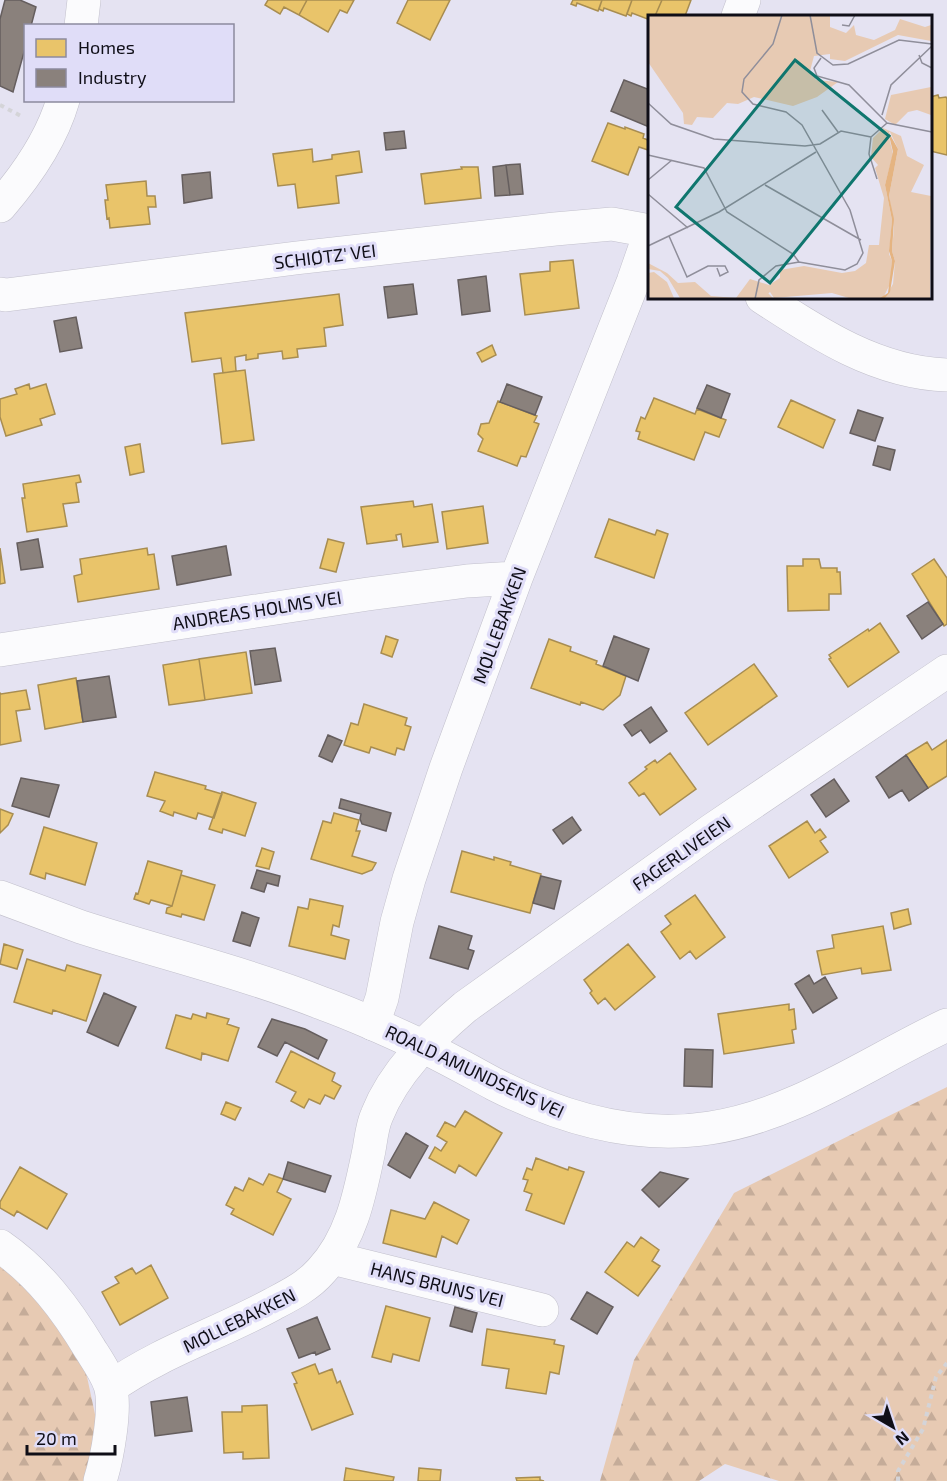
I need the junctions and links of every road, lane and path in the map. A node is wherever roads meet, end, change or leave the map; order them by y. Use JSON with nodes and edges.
{"nodes":[{"id":1,"x":84,"y":0,"type":"edge"},
{"id":2,"x":744,"y":0,"type":"edge"},
{"id":3,"x":738,"y":15,"type":"edge"},
{"id":4,"x":81,"y":24,"type":"edge"},
{"id":5,"x":62,"y":102,"type":"edge"},
{"id":6,"x":0,"y":206,"type":"edge"},
{"id":7,"x":648,"y":232,"type":"edge"},
{"id":8,"x":648,"y":238,"type":"edge"},
{"id":9,"x":0,"y":294,"type":"edge"},
{"id":10,"x":764,"y":298,"type":"edge"},
{"id":11,"x":947,"y":375,"type":"edge"},
{"id":12,"x":516,"y":578,"type":"junction"},
{"id":13,"x":0,"y":650,"type":"edge"},
{"id":14,"x":947,"y":671,"type":"edge"},
{"id":15,"x":0,"y":897,"type":"edge"},
{"id":16,"x":373,"y":1024,"type":"junction"},
{"id":17,"x":947,"y":1025,"type":"edge"},
{"id":18,"x":423,"y":1046,"type":"junction"},
{"id":19,"x":0,"y":1246,"type":"edge"},
{"id":20,"x":332,"y":1258,"type":"junction"},
{"id":21,"x":542,"y":1310,"type":"dead end"},
{"id":22,"x":947,"y":1363,"type":"edge"},
{"id":23,"x":111,"y":1387,"type":"junction"},
{"id":24,"x":100,"y":1481,"type":"edge"},
{"id":25,"x":898,"y":1481,"type":"edge"}],
"edges":[{"from":1,"to":4,"type":"street"},
{"from":2,"to":3,"type":"street"},
{"from":5,"to":6,"type":"street"},
{"from":7,"to":9,"type":"street","name":"SCHIØTZ' VEI"},
{"from":8,"to":12,"type":"street","name":"MØLLEBAKKEN"},
{"from":10,"to":11,"type":"street"},
{"from":12,"to":13,"type":"street","name":"ANDREAS HOLMS VEI"},
{"from":12,"to":16,"type":"street","name":"MØLLEBAKKEN"},
{"from":14,"to":18,"type":"street","name":"FAGERLIVEIEN"},
{"from":15,"to":16,"type":"street","name":"ROALD AMUNDSENS VEI"},
{"from":16,"to":18,"type":"street","name":"ROALD AMUNDSENS VEI"},
{"from":17,"to":18,"type":"street","name":"ROALD AMUNDSENS VEI"},
{"from":18,"to":20,"type":"street","name":"MØLLEBAKKEN"},
{"from":19,"to":23,"type":"street"},
{"from":20,"to":21,"type":"street","name":"HANS BRUNS VEI"},
{"from":20,"to":23,"type":"street","name":"MØLLEBAKKEN"},
{"from":22,"to":25,"type":"path"},
{"from":23,"to":24,"type":"street"}]}
